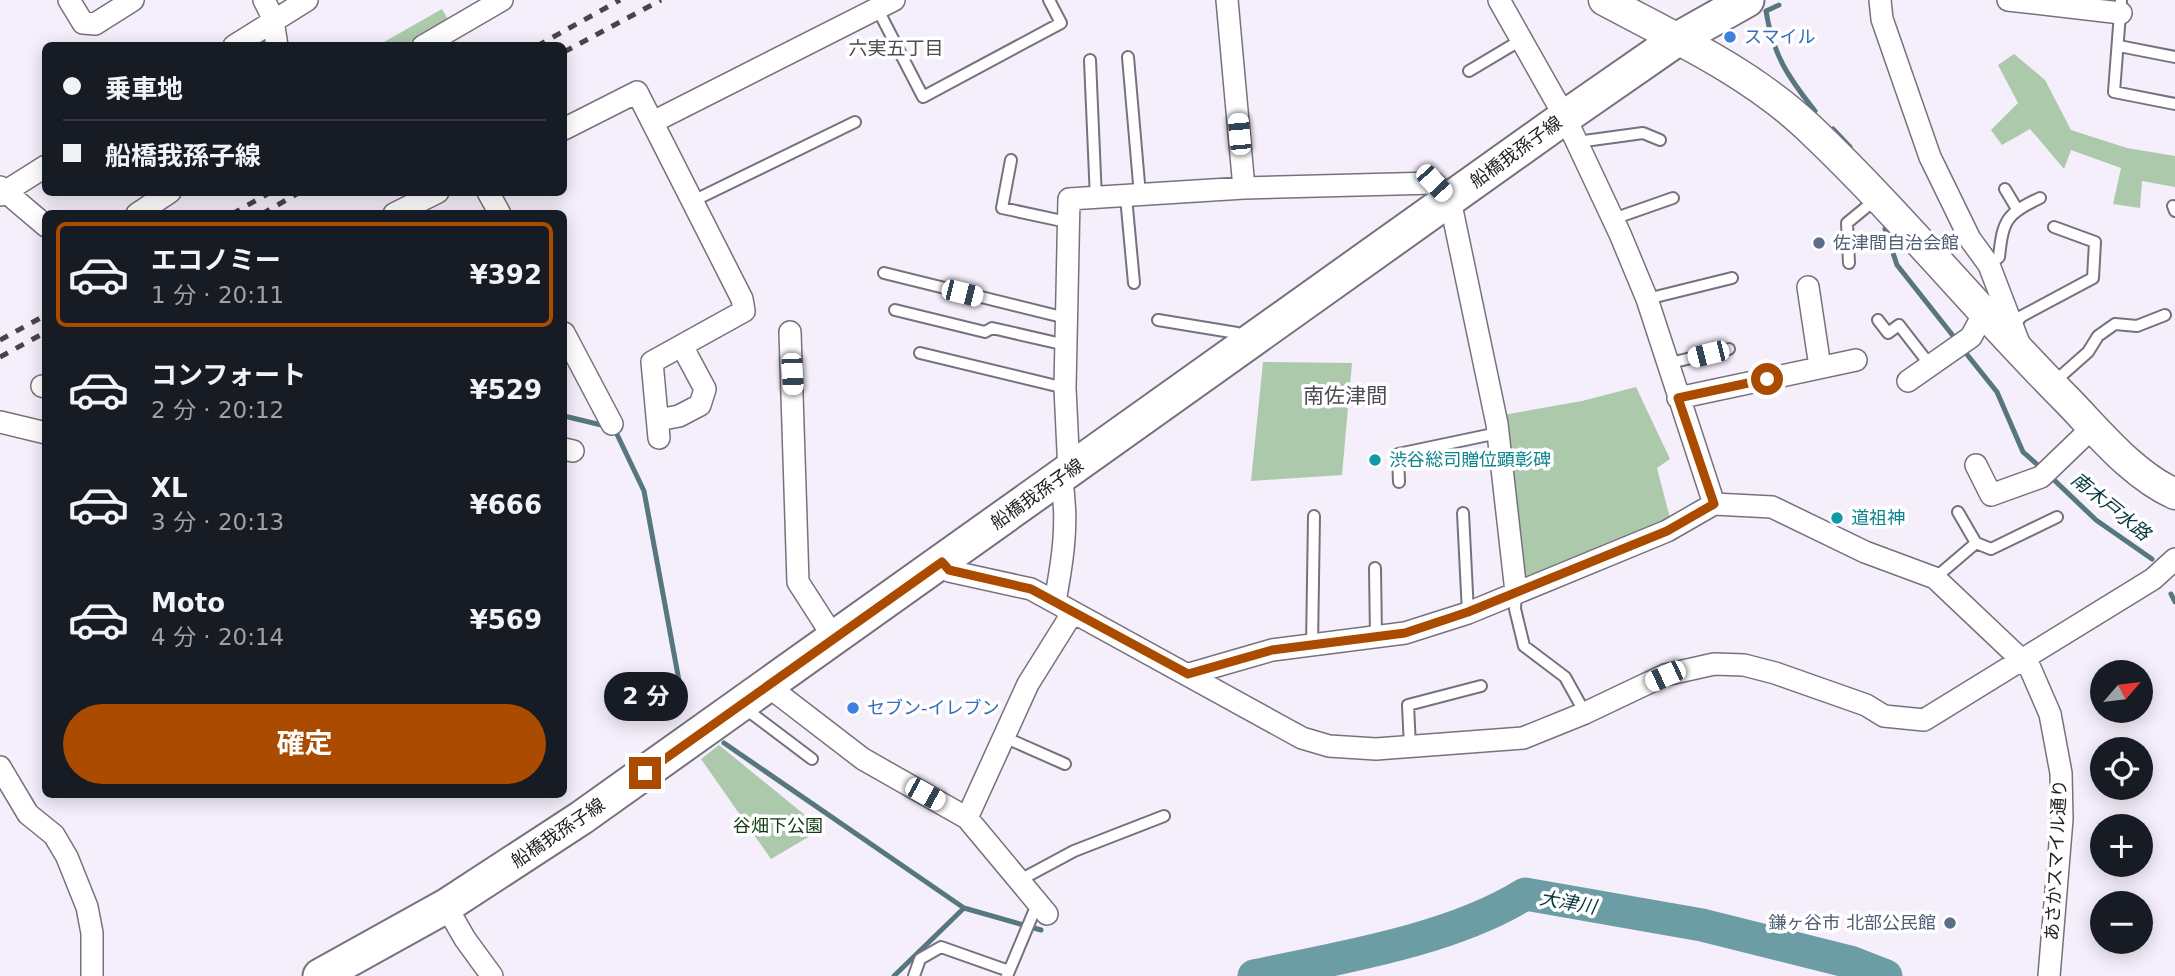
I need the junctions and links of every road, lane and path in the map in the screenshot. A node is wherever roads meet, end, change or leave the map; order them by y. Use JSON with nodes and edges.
{"nodes":[{"id":1,"x":69,"y":0,"type":"edge"},
{"id":2,"x":133,"y":0,"type":"edge"},
{"id":3,"x":264,"y":0,"type":"edge"},
{"id":4,"x":307,"y":0,"type":"edge"},
{"id":5,"x":502,"y":0,"type":"edge"},
{"id":6,"x":1049,"y":0,"type":"edge"},
{"id":7,"x":1227,"y":0,"type":"edge"},
{"id":8,"x":1499,"y":0,"type":"edge"},
{"id":9,"x":1604,"y":0,"type":"edge"},
{"id":10,"x":1880,"y":0,"type":"edge"},
{"id":11,"x":2008,"y":0,"type":"edge"},
{"id":12,"x":1743,"y":1,"type":"edge"},
{"id":13,"x":886,"y":4,"type":"edge"},
{"id":14,"x":2121,"y":7,"type":"edge"},
{"id":15,"x":273,"y":21,"type":"junction"},
{"id":16,"x":1521,"y":40,"type":"junction"},
{"id":17,"x":1676,"y":40,"type":"junction"},
{"id":18,"x":240,"y":42,"type":"edge"},
{"id":19,"x":276,"y":42,"type":"edge"},
{"id":20,"x":430,"y":42,"type":"edge"},
{"id":21,"x":2119,"y":46,"type":"junction"},
{"id":22,"x":1128,"y":57,"type":"dead end"},
{"id":23,"x":2175,"y":57,"type":"edge"},
{"id":24,"x":1090,"y":60,"type":"dead end"},
{"id":25,"x":1469,"y":71,"type":"dead end"},
{"id":26,"x":2175,"y":104,"type":"edge"},
{"id":27,"x":653,"y":122,"type":"junction"},
{"id":28,"x":855,"y":122,"type":"dead end"},
{"id":29,"x":567,"y":127,"type":"edge"},
{"id":30,"x":1571,"y":129,"type":"junction"},
{"id":31,"x":1660,"y":140,"type":"dead end"},
{"id":32,"x":1010,"y":160,"type":"dead end"},
{"id":33,"x":42,"y":168,"type":"edge"},
{"id":34,"x":1244,"y":188,"type":"junction"},
{"id":35,"x":2005,"y":189,"type":"dead end"},
{"id":36,"x":2,"y":192,"type":"edge"},
{"id":37,"x":164,"y":196,"type":"edge"},
{"id":38,"x":430,"y":196,"type":"edge"},
{"id":39,"x":1133,"y":196,"type":"junction"},
{"id":40,"x":1673,"y":198,"type":"dead end"},
{"id":41,"x":1878,"y":198,"type":"junction"},
{"id":42,"x":2040,"y":198,"type":"dead end"},
{"id":43,"x":1096,"y":199,"type":"junction"},
{"id":44,"x":1450,"y":200,"type":"junction"},
{"id":45,"x":693,"y":201,"type":"junction"},
{"id":46,"x":2017,"y":209,"type":"junction"},
{"id":47,"x":143,"y":210,"type":"edge"},
{"id":48,"x":402,"y":210,"type":"edge"},
{"id":49,"x":1613,"y":219,"type":"junction"},
{"id":50,"x":1068,"y":222,"type":"junction"},
{"id":51,"x":42,"y":223,"type":"edge"},
{"id":52,"x":2054,"y":227,"type":"dead end"},
{"id":53,"x":1849,"y":263,"type":"dead end"},
{"id":54,"x":1989,"y":265,"type":"junction"},
{"id":55,"x":884,"y":274,"type":"dead end"},
{"id":56,"x":1732,"y":278,"type":"dead end"},
{"id":57,"x":1134,"y":283,"type":"dead end"},
{"id":58,"x":1808,"y":288,"type":"dead end"},
{"id":59,"x":1647,"y":299,"type":"junction"},
{"id":60,"x":895,"y":310,"type":"dead end"},
{"id":61,"x":1984,"y":313,"type":"junction"},
{"id":62,"x":2165,"y":315,"type":"dead end"},
{"id":63,"x":1066,"y":318,"type":"junction"},
{"id":64,"x":1158,"y":320,"type":"dead end"},
{"id":65,"x":1878,"y":320,"type":"dead end"},
{"id":66,"x":2012,"y":326,"type":"junction"},
{"id":67,"x":790,"y":332,"type":"dead end"},
{"id":68,"x":567,"y":339,"type":"edge"},
{"id":69,"x":1246,"y":344,"type":"junction"},
{"id":70,"x":682,"y":345,"type":"junction"},
{"id":71,"x":1066,"y":345,"type":"junction"},
{"id":72,"x":1729,"y":349,"type":"dead end"},
{"id":73,"x":920,"y":353,"type":"dead end"},
{"id":74,"x":2023,"y":356,"type":"junction"},
{"id":75,"x":1856,"y":360,"type":"dead end"},
{"id":76,"x":1666,"y":365,"type":"junction"},
{"id":77,"x":1930,"y":365,"type":"junction"},
{"id":78,"x":1820,"y":367,"type":"junction"},
{"id":79,"x":1908,"y":381,"type":"dead end"},
{"id":80,"x":2051,"y":385,"type":"junction"},
{"id":81,"x":1065,"y":388,"type":"junction"},
{"id":82,"x":1678,"y":398,"type":"junction"},
{"id":83,"x":0,"y":422,"type":"edge"},
{"id":84,"x":611,"y":424,"type":"dead end"},
{"id":85,"x":2093,"y":427,"type":"junction"},
{"id":86,"x":42,"y":432,"type":"edge"},
{"id":87,"x":1498,"y":433,"type":"junction"},
{"id":88,"x":1976,"y":465,"type":"dead end"},
{"id":89,"x":1065,"y":474,"type":"junction"},
{"id":90,"x":1399,"y":482,"type":"dead end"},
{"id":91,"x":2175,"y":494,"type":"edge"},
{"id":92,"x":1714,"y":504,"type":"junction"},
{"id":93,"x":1958,"y":512,"type":"dead end"},
{"id":94,"x":1463,"y":513,"type":"dead end"},
{"id":95,"x":1314,"y":516,"type":"dead end"},
{"id":96,"x":2057,"y":517,"type":"dead end"},
{"id":97,"x":1976,"y":543,"type":"junction"},
{"id":98,"x":942,"y":562,"type":"junction"},
{"id":99,"x":1375,"y":568,"type":"dead end"},
{"id":100,"x":2165,"y":568,"type":"edge"},
{"id":101,"x":1935,"y":578,"type":"junction"},
{"id":102,"x":1516,"y":592,"type":"junction"},
{"id":103,"x":1055,"y":601,"type":"junction"},
{"id":104,"x":1073,"y":612,"type":"junction"},
{"id":105,"x":1468,"y":612,"type":"junction"},
{"id":106,"x":1376,"y":637,"type":"junction"},
{"id":107,"x":834,"y":638,"type":"junction"},
{"id":108,"x":1312,"y":646,"type":"junction"},
{"id":109,"x":2019,"y":659,"type":"junction"},
{"id":110,"x":1188,"y":674,"type":"junction"},
{"id":111,"x":768,"y":685,"type":"junction"},
{"id":112,"x":1481,"y":686,"type":"dead end"},
{"id":113,"x":1585,"y":713,"type":"junction"},
{"id":114,"x":719,"y":720,"type":"junction"},
{"id":115,"x":1004,"y":737,"type":"junction"},
{"id":116,"x":1410,"y":747,"type":"junction"},
{"id":117,"x":812,"y":759,"type":"dead end"},
{"id":118,"x":1065,"y":764,"type":"dead end"},
{"id":119,"x":0,"y":767,"type":"edge"},
{"id":120,"x":1164,"y":816,"type":"dead end"},
{"id":121,"x":967,"y":818,"type":"junction"},
{"id":122,"x":1020,"y":880,"type":"junction"},
{"id":123,"x":446,"y":906,"type":"junction"},
{"id":124,"x":1035,"y":917,"type":"joint"},
{"id":125,"x":1008,"y":973,"type":"edge"},
{"id":126,"x":92,"y":976,"type":"edge"},
{"id":127,"x":320,"y":976,"type":"edge"},
{"id":128,"x":492,"y":976,"type":"edge"},
{"id":129,"x":914,"y":976,"type":"edge"},
{"id":130,"x":2049,"y":976,"type":"edge"}],
"edges":[{"from":1,"to":2,"type":"street"},
{"from":3,"to":15,"type":"street"},
{"from":4,"to":15,"type":"street"},
{"from":5,"to":20,"type":"street"},
{"from":6,"to":13,"type":"lane"},
{"from":7,"to":34,"type":"street"},
{"from":8,"to":16,"type":"street"},
{"from":9,"to":17,"type":"street"},
{"from":10,"to":54,"type":"street"},
{"from":11,"to":14,"type":"street"},
{"from":12,"to":17,"type":"main road","name":"船橋我孫子線"},
{"from":13,"to":27,"type":"street"},
{"from":14,"to":21,"type":"lane"},
{"from":15,"to":18,"type":"street"},
{"from":15,"to":19,"type":"street"},
{"from":16,"to":25,"type":"lane"},
{"from":16,"to":30,"type":"street"},
{"from":17,"to":30,"type":"main road","name":"船橋我孫子線"},
{"from":17,"to":41,"type":"street"},
{"from":21,"to":23,"type":"lane"},
{"from":21,"to":26,"type":"lane"},
{"from":22,"to":39,"type":"lane"},
{"from":24,"to":43,"type":"lane"},
{"from":27,"to":29,"type":"street"},
{"from":27,"to":45,"type":"street"},
{"from":28,"to":45,"type":"lane"},
{"from":30,"to":31,"type":"lane"},
{"from":30,"to":44,"type":"main road","name":"船橋我孫子線"},
{"from":30,"to":49,"type":"street"},
{"from":32,"to":50,"type":"lane"},
{"from":33,"to":36,"type":"street"},
{"from":34,"to":39,"type":"street"},
{"from":34,"to":44,"type":"street"},
{"from":35,"to":46,"type":"lane"},
{"from":36,"to":51,"type":"street"},
{"from":37,"to":47,"type":"street"},
{"from":38,"to":48,"type":"street"},
{"from":39,"to":43,"type":"street"},
{"from":39,"to":57,"type":"lane"},
{"from":40,"to":49,"type":"lane"},
{"from":41,"to":53,"type":"lane"},
{"from":41,"to":61,"type":"street"},
{"from":42,"to":46,"type":"lane"},
{"from":43,"to":50,"type":"street"},
{"from":44,"to":69,"type":"main road","name":"船橋我孫子線"},
{"from":44,"to":87,"type":"street"},
{"from":45,"to":70,"type":"street"},
{"from":46,"to":54,"type":"lane"},
{"from":49,"to":59,"type":"street"},
{"from":50,"to":63,"type":"street"},
{"from":52,"to":66,"type":"lane"},
{"from":54,"to":66,"type":"street"},
{"from":55,"to":63,"type":"lane"},
{"from":56,"to":59,"type":"lane"},
{"from":58,"to":78,"type":"street"},
{"from":59,"to":76,"type":"street"},
{"from":60,"to":71,"type":"lane"},
{"from":61,"to":74,"type":"street"},
{"from":61,"to":77,"type":"street"},
{"from":62,"to":80,"type":"lane"},
{"from":63,"to":71,"type":"street"},
{"from":64,"to":69,"type":"lane"},
{"from":65,"to":77,"type":"lane"},
{"from":66,"to":74,"type":"street"},
{"from":67,"to":107,"type":"street"},
{"from":68,"to":84,"type":"street"},
{"from":69,"to":89,"type":"main road","name":"船橋我孫子線"},
{"from":70,"to":70,"type":"street"},
{"from":71,"to":81,"type":"street"},
{"from":72,"to":76,"type":"lane"},
{"from":73,"to":81,"type":"lane"},
{"from":74,"to":80,"type":"street"},
{"from":75,"to":78,"type":"street"},
{"from":76,"to":82,"type":"street"},
{"from":77,"to":79,"type":"street"},
{"from":78,"to":82,"type":"street"},
{"from":80,"to":85,"type":"street"},
{"from":81,"to":89,"type":"street"},
{"from":82,"to":92,"type":"street"},
{"from":83,"to":86,"type":"street"},
{"from":85,"to":88,"type":"street"},
{"from":85,"to":91,"type":"street"},
{"from":87,"to":90,"type":"lane"},
{"from":87,"to":102,"type":"street"},
{"from":89,"to":98,"type":"main road","name":"船橋我孫子線"},
{"from":89,"to":103,"type":"street"},
{"from":92,"to":101,"type":"street"},
{"from":92,"to":102,"type":"street"},
{"from":93,"to":97,"type":"lane"},
{"from":94,"to":105,"type":"lane"},
{"from":95,"to":108,"type":"lane"},
{"from":96,"to":97,"type":"lane"},
{"from":97,"to":101,"type":"lane"},
{"from":98,"to":103,"type":"street"},
{"from":98,"to":107,"type":"main road","name":"船橋我孫子線"},
{"from":99,"to":106,"type":"lane"},
{"from":100,"to":109,"type":"street"},
{"from":101,"to":109,"type":"street","name":"あさかスマイル通り"},
{"from":102,"to":105,"type":"street"},
{"from":102,"to":113,"type":"lane"},
{"from":103,"to":104,"type":"street"},
{"from":104,"to":110,"type":"street"},
{"from":104,"to":115,"type":"street"},
{"from":105,"to":106,"type":"street"},
{"from":106,"to":108,"type":"street"},
{"from":107,"to":111,"type":"main road","name":"船橋我孫子線"},
{"from":108,"to":110,"type":"street"},
{"from":109,"to":113,"type":"street"},
{"from":109,"to":130,"type":"street","name":"あさかスマイル通り"},
{"from":110,"to":116,"type":"street"},
{"from":111,"to":114,"type":"main road","name":"船橋我孫子線"},
{"from":111,"to":121,"type":"street"},
{"from":112,"to":116,"type":"lane"},
{"from":113,"to":116,"type":"street"},
{"from":114,"to":117,"type":"lane"},
{"from":114,"to":123,"type":"main road","name":"船橋我孫子線"},
{"from":115,"to":118,"type":"lane"},
{"from":115,"to":121,"type":"street"},
{"from":119,"to":126,"type":"street"},
{"from":120,"to":122,"type":"lane"},
{"from":121,"to":122,"type":"street"},
{"from":122,"to":124,"type":"street"},
{"from":123,"to":127,"type":"main road","name":"船橋我孫子線"},
{"from":123,"to":128,"type":"street"},
{"from":124,"to":125,"type":"lane"},
{"from":125,"to":129,"type":"lane"}]}
